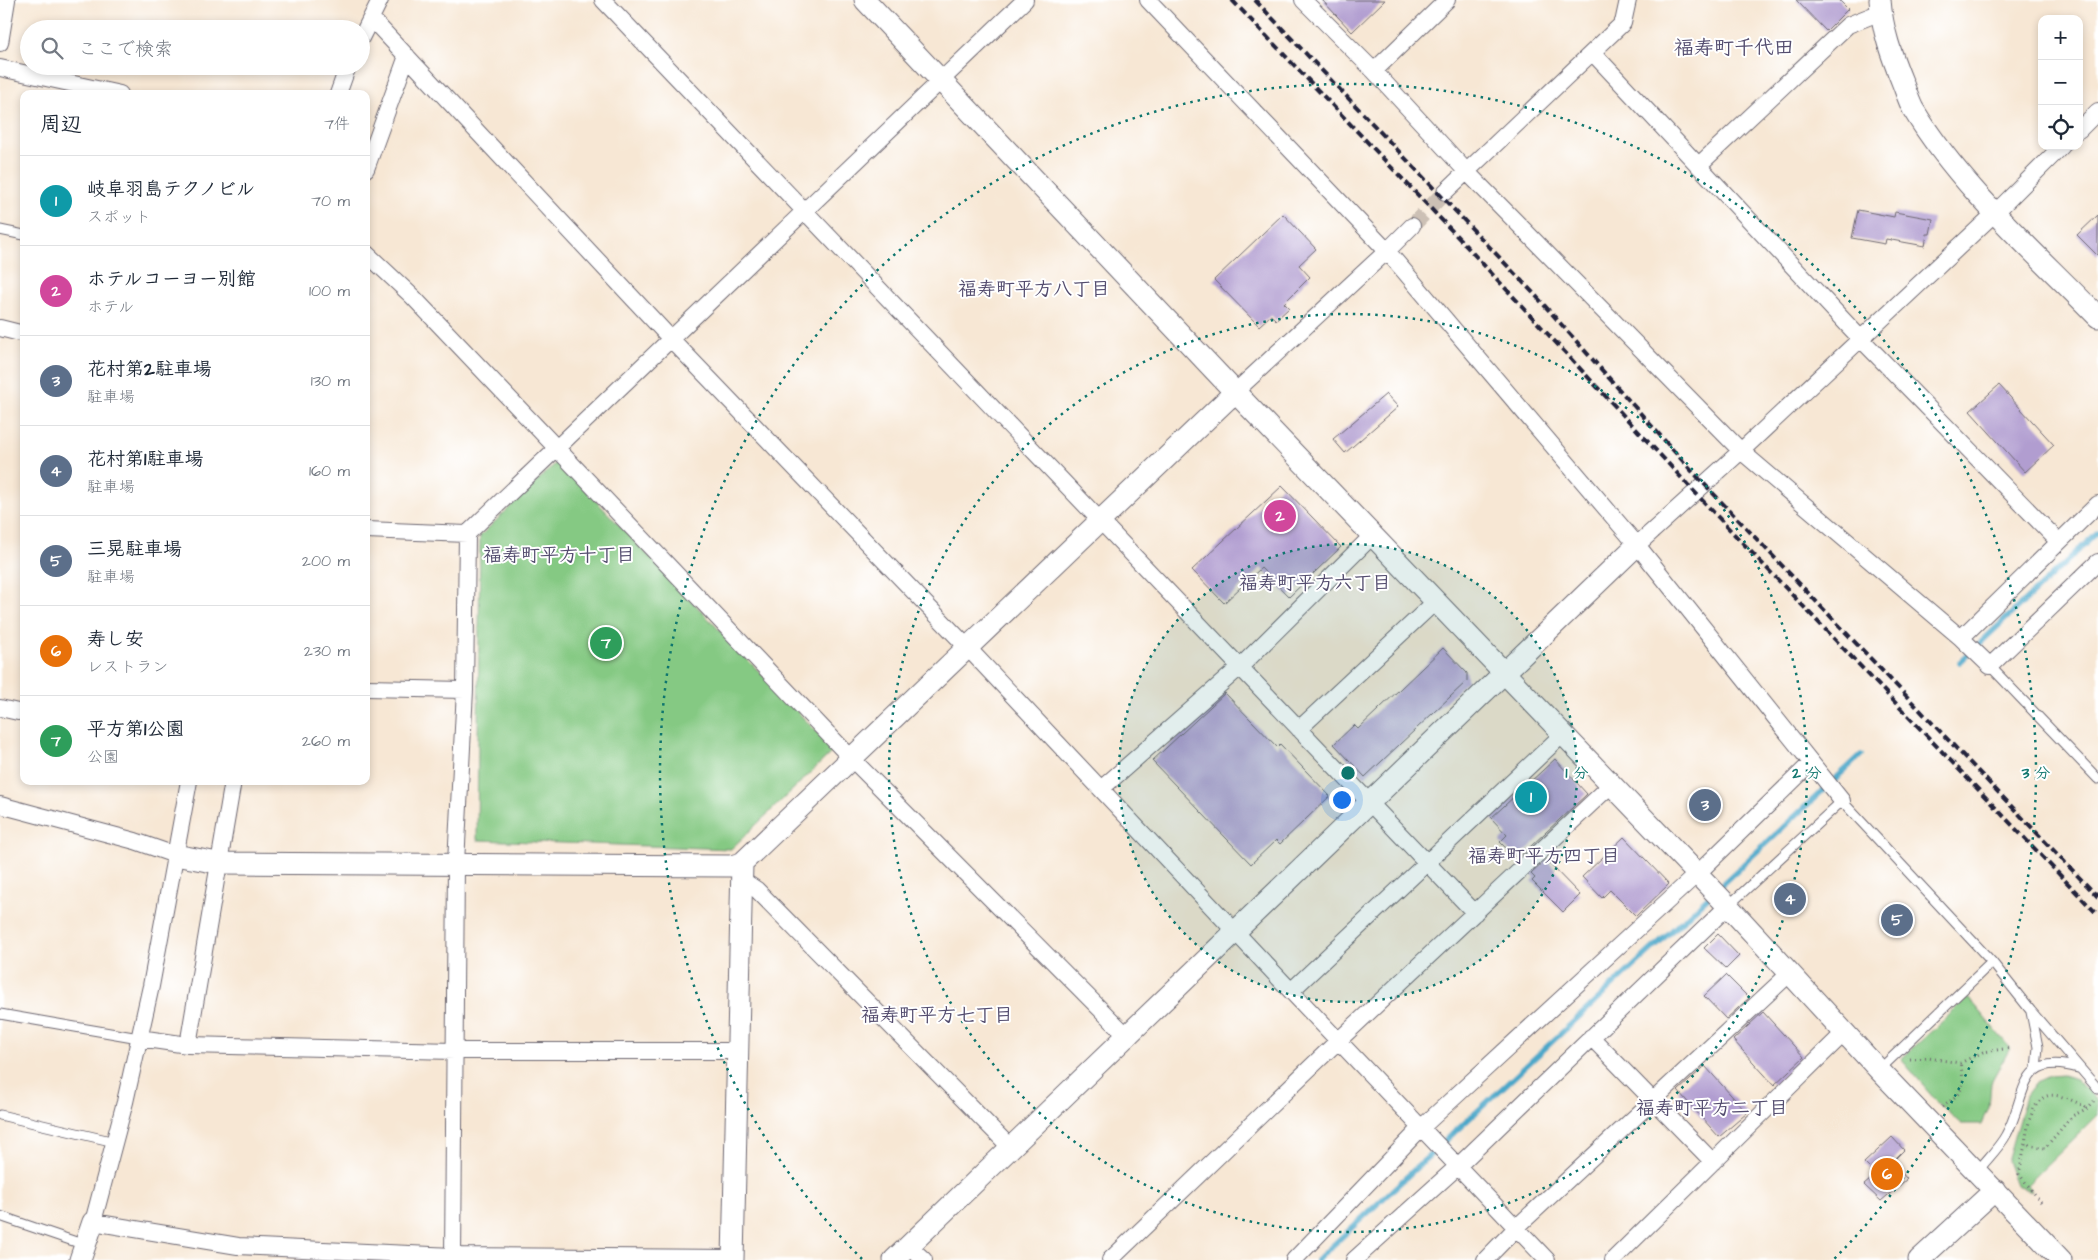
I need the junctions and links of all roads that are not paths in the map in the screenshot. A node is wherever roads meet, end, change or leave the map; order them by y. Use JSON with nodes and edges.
{"nodes":[{"id":1,"x":7,"y":0,"type":"edge"},
{"id":2,"x":380,"y":0,"type":"edge"},
{"id":3,"x":603,"y":0,"type":"edge"},
{"id":4,"x":865,"y":0,"type":"edge"},
{"id":5,"x":1025,"y":0,"type":"edge"},
{"id":6,"x":1148,"y":0,"type":"edge"},
{"id":7,"x":1303,"y":0,"type":"edge"},
{"id":8,"x":1447,"y":0,"type":"edge"},
{"id":9,"x":1628,"y":0,"type":"edge"},
{"id":10,"x":1881,"y":6,"type":"edge"},
{"id":11,"x":371,"y":18,"type":"joint"},
{"id":12,"x":0,"y":43,"type":"edge"},
{"id":13,"x":1593,"y":53,"type":"junction"},
{"id":14,"x":407,"y":56,"type":"junction"},
{"id":15,"x":0,"y":68,"type":"edge"},
{"id":16,"x":1374,"y":71,"type":"junction"},
{"id":17,"x":20,"y":72,"type":"edge"},
{"id":18,"x":32,"y":75,"type":"edge"},
{"id":19,"x":345,"y":75,"type":"edge"},
{"id":20,"x":941,"y":80,"type":"junction"},
{"id":21,"x":102,"y":90,"type":"edge"},
{"id":22,"x":339,"y":90,"type":"edge"},
{"id":23,"x":2098,"y":111,"type":"edge"},
{"id":24,"x":2083,"y":126,"type":"edge"},
{"id":25,"x":2058,"y":150,"type":"edge"},
{"id":26,"x":370,"y":159,"type":"edge"},
{"id":27,"x":1699,"y":164,"type":"junction"},
{"id":28,"x":1466,"y":171,"type":"junction"},
{"id":29,"x":1445,"y":192,"type":"tunnel mouth"},
{"id":30,"x":804,"y":211,"type":"junction"},
{"id":31,"x":1996,"y":212,"type":"junction"},
{"id":32,"x":1412,"y":226,"type":"tunnel mouth"},
{"id":33,"x":0,"y":230,"type":"edge"},
{"id":34,"x":20,"y":234,"type":"edge"},
{"id":35,"x":1387,"y":251,"type":"junction"},
{"id":36,"x":370,"y":257,"type":"edge"},
{"id":37,"x":2098,"y":317,"type":"edge"},
{"id":38,"x":0,"y":328,"type":"edge"},
{"id":39,"x":20,"y":333,"type":"edge"},
{"id":40,"x":1860,"y":338,"type":"junction"},
{"id":41,"x":671,"y":339,"type":"junction"},
{"id":42,"x":1235,"y":392,"type":"junction"},
{"id":43,"x":557,"y":447,"type":"junction"},
{"id":44,"x":1741,"y":451,"type":"junction"},
{"id":45,"x":2098,"y":504,"type":"edge"},
{"id":46,"x":1100,"y":521,"type":"junction"},
{"id":47,"x":370,"y":530,"type":"edge"},
{"id":48,"x":467,"y":534,"type":"junction"},
{"id":49,"x":1373,"y":536,"type":"junction"},
{"id":50,"x":2059,"y":542,"type":"junction"},
{"id":51,"x":1637,"y":545,"type":"junction"},
{"id":52,"x":2098,"y":562,"type":"edge"},
{"id":53,"x":1436,"y":601,"type":"junction"},
{"id":54,"x":1963,"y":641,"type":"junction"},
{"id":55,"x":968,"y":648,"type":"junction"},
{"id":56,"x":1986,"y":662,"type":"junction"},
{"id":57,"x":1240,"y":667,"type":"junction"},
{"id":58,"x":1504,"y":673,"type":"junction"},
{"id":59,"x":370,"y":688,"type":"edge"},
{"id":60,"x":465,"y":690,"type":"junction"},
{"id":61,"x":0,"y":708,"type":"edge"},
{"id":62,"x":18,"y":712,"type":"dead end"},
{"id":63,"x":1299,"y":729,"type":"junction"},
{"id":64,"x":1563,"y":734,"type":"junction"},
{"id":65,"x":851,"y":758,"type":"junction"},
{"id":66,"x":1812,"y":763,"type":"junction"},
{"id":67,"x":2098,"y":779,"type":"edge"},
{"id":68,"x":188,"y":785,"type":"edge"},
{"id":69,"x":232,"y":785,"type":"edge"},
{"id":70,"x":1611,"y":785,"type":"junction"},
{"id":71,"x":1102,"y":789,"type":"junction"},
{"id":72,"x":1839,"y":798,"type":"junction"},
{"id":73,"x":1370,"y":802,"type":"junction"},
{"id":74,"x":0,"y":805,"type":"edge"},
{"id":75,"x":174,"y":855,"type":"junction"},
{"id":76,"x":218,"y":862,"type":"junction"},
{"id":77,"x":1427,"y":862,"type":"junction"},
{"id":78,"x":456,"y":864,"type":"junction"},
{"id":79,"x":742,"y":872,"type":"junction"},
{"id":80,"x":1702,"y":879,"type":"junction"},
{"id":81,"x":1726,"y":903,"type":"junction"},
{"id":82,"x":1475,"y":913,"type":"junction"},
{"id":83,"x":1235,"y":932,"type":"junction"},
{"id":84,"x":1992,"y":962,"type":"junction"},
{"id":85,"x":1789,"y":974,"type":"junction"},
{"id":86,"x":1290,"y":991,"type":"junction"},
{"id":87,"x":2031,"y":1011,"type":"junction"},
{"id":88,"x":0,"y":1014,"type":"edge"},
{"id":89,"x":1844,"y":1033,"type":"junction"},
{"id":90,"x":1126,"y":1036,"type":"junction"},
{"id":91,"x":1591,"y":1037,"type":"junction"},
{"id":92,"x":138,"y":1038,"type":"junction"},
{"id":93,"x":1338,"y":1041,"type":"junction"},
{"id":94,"x":188,"y":1045,"type":"junction"},
{"id":95,"x":454,"y":1051,"type":"junction"},
{"id":96,"x":737,"y":1052,"type":"junction"},
{"id":97,"x":2078,"y":1068,"type":"junction"},
{"id":98,"x":2036,"y":1069,"type":"junction"},
{"id":99,"x":1879,"y":1070,"type":"junction"},
{"id":100,"x":2098,"y":1089,"type":"edge"},
{"id":101,"x":1653,"y":1102,"type":"junction"},
{"id":102,"x":0,"y":1116,"type":"edge"},
{"id":103,"x":1425,"y":1134,"type":"junction"},
{"id":104,"x":115,"y":1142,"type":"junction"},
{"id":105,"x":1011,"y":1148,"type":"junction"},
{"id":106,"x":1713,"y":1162,"type":"junction"},
{"id":107,"x":1453,"y":1163,"type":"junction"},
{"id":108,"x":1977,"y":1172,"type":"junction"},
{"id":109,"x":1995,"y":1190,"type":"junction"},
{"id":110,"x":0,"y":1216,"type":"edge"},
{"id":111,"x":93,"y":1222,"type":"junction"},
{"id":112,"x":1517,"y":1227,"type":"junction"},
{"id":113,"x":83,"y":1252,"type":"edge"},
{"id":114,"x":917,"y":1253,"type":"edge"},
{"id":115,"x":453,"y":1258,"type":"edge"},
{"id":116,"x":733,"y":1259,"type":"edge"},
{"id":117,"x":894,"y":1260,"type":"edge"},
{"id":118,"x":1110,"y":1260,"type":"edge"},
{"id":119,"x":1294,"y":1260,"type":"edge"},
{"id":120,"x":1354,"y":1260,"type":"edge"},
{"id":121,"x":1485,"y":1260,"type":"edge"},
{"id":122,"x":1547,"y":1260,"type":"edge"},
{"id":123,"x":1613,"y":1260,"type":"edge"},
{"id":124,"x":1919,"y":1260,"type":"edge"},
{"id":125,"x":2061,"y":1260,"type":"edge"}],
"edges":[{"from":1,"to":12,"type":"street"},
{"from":2,"to":11,"type":"street"},
{"from":3,"to":30,"type":"street"},
{"from":4,"to":20,"type":"street"},
{"from":5,"to":20,"type":"street"},
{"from":6,"to":35,"type":"street"},
{"from":7,"to":16,"type":"street"},
{"from":8,"to":16,"type":"street"},
{"from":9,"to":13,"type":"street"},
{"from":10,"to":27,"type":"street"},
{"from":10,"to":31,"type":"street"},
{"from":11,"to":14,"type":"street"},
{"from":13,"to":27,"type":"street"},
{"from":13,"to":28,"type":"street"},
{"from":14,"to":26,"type":"street"},
{"from":14,"to":41,"type":"street"},
{"from":15,"to":17,"type":"street"},
{"from":16,"to":28,"type":"street"},
{"from":18,"to":21,"type":"street"},
{"from":19,"to":22,"type":"street"},
{"from":20,"to":30,"type":"street"},
{"from":20,"to":42,"type":"street"},
{"from":23,"to":24,"type":"street"},
{"from":25,"to":31,"type":"street"},
{"from":27,"to":40,"type":"street"},
{"from":28,"to":29,"type":"street"},
{"from":28,"to":44,"type":"street"},
{"from":30,"to":41,"type":"street"},
{"from":30,"to":46,"type":"street"},
{"from":31,"to":37,"type":"street"},
{"from":31,"to":40,"type":"street"},
{"from":32,"to":35,"type":"street"},
{"from":33,"to":34,"type":"lane"},
{"from":35,"to":42,"type":"street"},
{"from":35,"to":51,"type":"street"},
{"from":36,"to":43,"type":"street"},
{"from":38,"to":39,"type":"street"},
{"from":40,"to":44,"type":"street"},
{"from":40,"to":50,"type":"street"},
{"from":41,"to":43,"type":"street"},
{"from":41,"to":55,"type":"street"},
{"from":42,"to":46,"type":"street"},
{"from":42,"to":49,"type":"street"},
{"from":43,"to":48,"type":"street"},
{"from":43,"to":65,"type":"street"},
{"from":44,"to":51,"type":"street"},
{"from":44,"to":54,"type":"street"},
{"from":45,"to":50,"type":"street"},
{"from":46,"to":55,"type":"street"},
{"from":46,"to":57,"type":"street"},
{"from":47,"to":48,"type":"street"},
{"from":48,"to":60,"type":"street"},
{"from":49,"to":53,"type":"street"},
{"from":49,"to":57,"type":"street"},
{"from":50,"to":54,"type":"street"},
{"from":51,"to":58,"type":"street"},
{"from":51,"to":66,"type":"street"},
{"from":52,"to":56,"type":"street"},
{"from":53,"to":58,"type":"street"},
{"from":53,"to":63,"type":"street"},
{"from":54,"to":56,"type":"street"},
{"from":55,"to":65,"type":"street"},
{"from":55,"to":71,"type":"street"},
{"from":56,"to":67,"type":"lane"},
{"from":57,"to":63,"type":"street"},
{"from":57,"to":71,"type":"street"},
{"from":58,"to":64,"type":"street"},
{"from":58,"to":73,"type":"street"},
{"from":59,"to":60,"type":"street"},
{"from":60,"to":78,"type":"street"},
{"from":61,"to":62,"type":"street"},
{"from":63,"to":73,"type":"street"},
{"from":64,"to":70,"type":"street"},
{"from":64,"to":77,"type":"street"},
{"from":65,"to":79,"type":"street"},
{"from":65,"to":90,"type":"street"},
{"from":66,"to":72,"type":"street"},
{"from":66,"to":80,"type":"street"},
{"from":68,"to":75,"type":"street"},
{"from":69,"to":76,"type":"street"},
{"from":70,"to":80,"type":"street"},
{"from":70,"to":82,"type":"street"},
{"from":71,"to":83,"type":"street"},
{"from":72,"to":81,"type":"lane"},
{"from":72,"to":84,"type":"lane"},
{"from":73,"to":77,"type":"street"},
{"from":73,"to":83,"type":"street"},
{"from":74,"to":75,"type":"street"},
{"from":75,"to":76,"type":"street"},
{"from":75,"to":92,"type":"street"},
{"from":76,"to":78,"type":"street"},
{"from":76,"to":94,"type":"street"},
{"from":77,"to":82,"type":"street"},
{"from":77,"to":86,"type":"street"},
{"from":78,"to":79,"type":"street"},
{"from":78,"to":95,"type":"street"},
{"from":79,"to":96,"type":"street"},
{"from":79,"to":105,"type":"street"},
{"from":80,"to":81,"type":"street"},
{"from":80,"to":103,"type":"street"},
{"from":81,"to":85,"type":"street"},
{"from":81,"to":91,"type":"street"},
{"from":82,"to":93,"type":"street"},
{"from":83,"to":86,"type":"street"},
{"from":83,"to":90,"type":"street"},
{"from":84,"to":87,"type":"lane"},
{"from":84,"to":99,"type":"lane"},
{"from":85,"to":89,"type":"street"},
{"from":85,"to":101,"type":"street"},
{"from":86,"to":93,"type":"street"},
{"from":87,"to":97,"type":"lane"},
{"from":87,"to":98,"type":"lane"},
{"from":88,"to":92,"type":"lane"},
{"from":89,"to":99,"type":"street"},
{"from":89,"to":106,"type":"street"},
{"from":90,"to":105,"type":"street"},
{"from":91,"to":101,"type":"street"},
{"from":91,"to":107,"type":"street"},
{"from":92,"to":94,"type":"street"},
{"from":92,"to":104,"type":"street"},
{"from":93,"to":103,"type":"street"},
{"from":93,"to":118,"type":"street"},
{"from":94,"to":95,"type":"street"},
{"from":95,"to":96,"type":"street"},
{"from":95,"to":115,"type":"street"},
{"from":96,"to":116,"type":"street"},
{"from":97,"to":98,"type":"lane"},
{"from":97,"to":100,"type":"lane"},
{"from":98,"to":108,"type":"lane"},
{"from":99,"to":108,"type":"street"},
{"from":101,"to":106,"type":"street"},
{"from":101,"to":112,"type":"street"},
{"from":102,"to":104,"type":"lane"},
{"from":103,"to":107,"type":"street"},
{"from":103,"to":119,"type":"street"},
{"from":104,"to":111,"type":"street"},
{"from":105,"to":114,"type":"street"},
{"from":106,"to":123,"type":"street"},
{"from":107,"to":112,"type":"street"},
{"from":107,"to":120,"type":"street"},
{"from":108,"to":109,"type":"street"},
{"from":109,"to":124,"type":"street"},
{"from":109,"to":125,"type":"street"},
{"from":110,"to":113,"type":"lane"},
{"from":111,"to":113,"type":"street"},
{"from":111,"to":115,"type":"street"},
{"from":112,"to":121,"type":"street"},
{"from":112,"to":122,"type":"street"},
{"from":114,"to":117,"type":"street"},
{"from":115,"to":116,"type":"street"}]}
